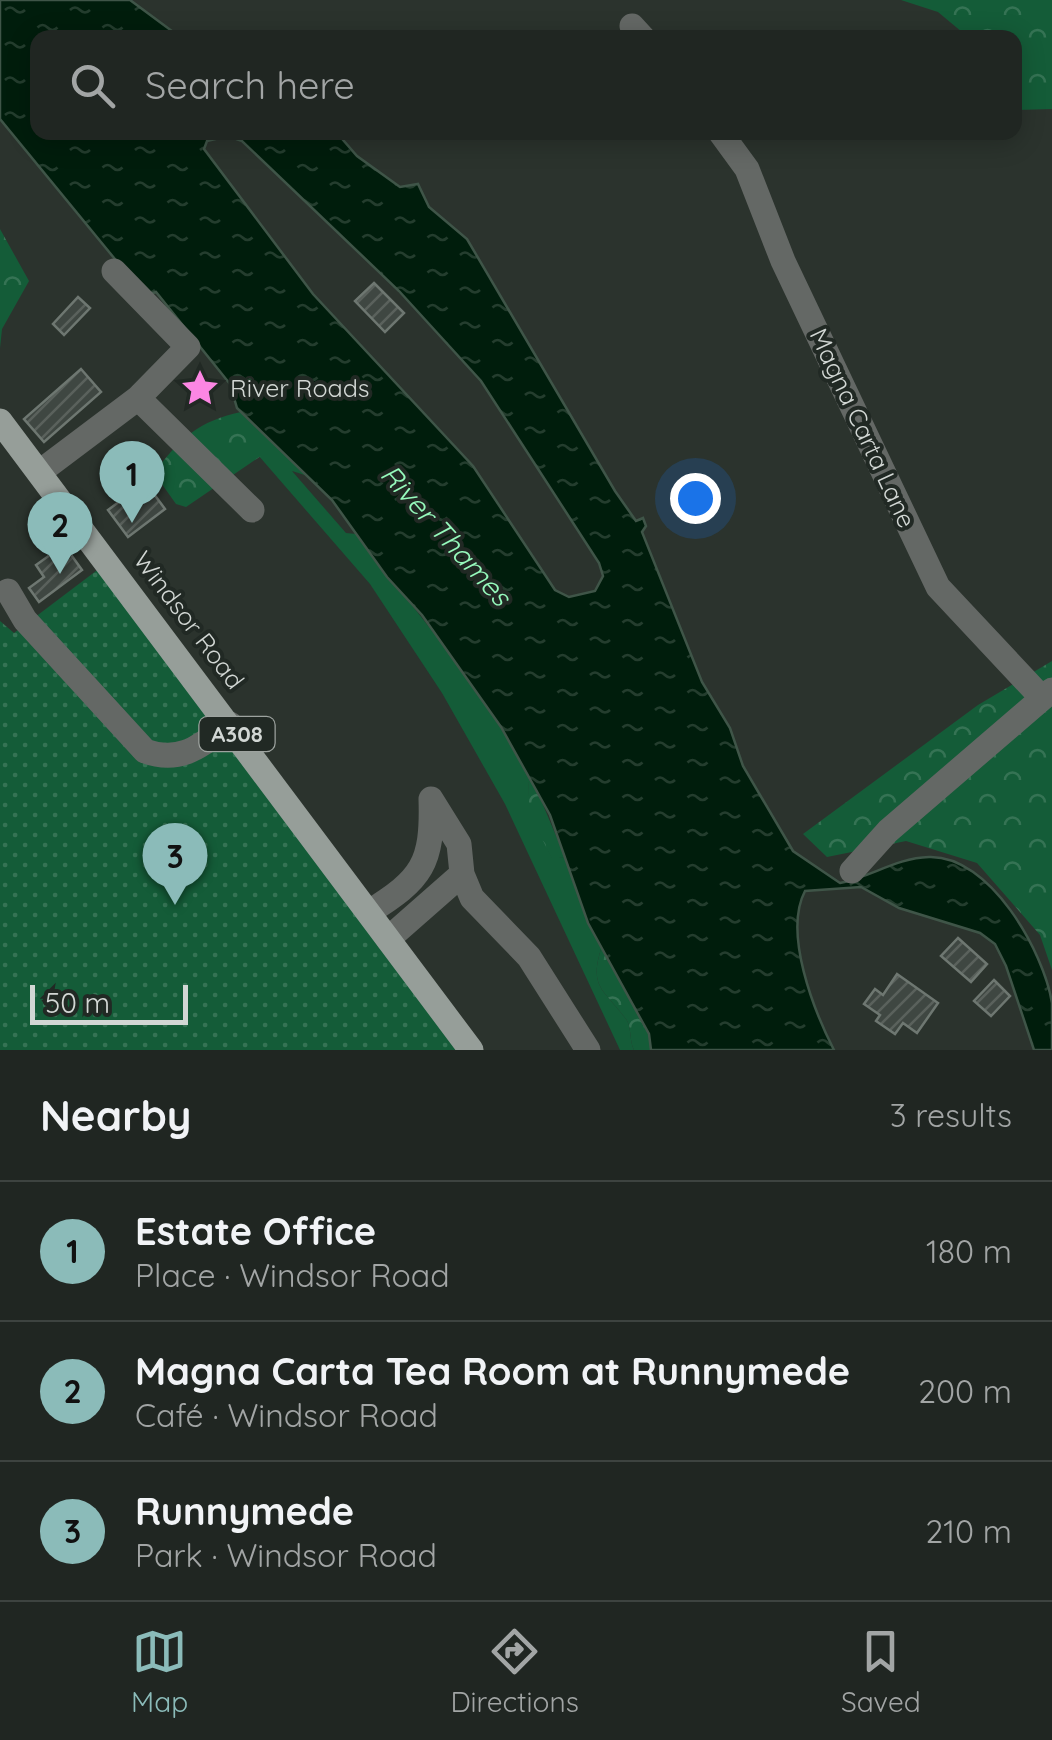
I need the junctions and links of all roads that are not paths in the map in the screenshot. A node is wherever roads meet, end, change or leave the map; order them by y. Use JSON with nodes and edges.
{"nodes":[{"id":1,"x":726,"y":140,"type":"edge"},
{"id":2,"x":114,"y":270,"type":"dead end"},
{"id":3,"x":138,"y":398,"type":"junction"},
{"id":4,"x":0,"y":421,"type":"edge"},
{"id":5,"x":40,"y":471,"type":"junction"},
{"id":6,"x":252,"y":510,"type":"dead end"},
{"id":7,"x":8,"y":591,"type":"dead end"},
{"id":8,"x":1047,"y":694,"type":"edge"},
{"id":9,"x":230,"y":724,"type":"junction"},
{"id":10,"x":852,"y":871,"type":"dead end"},
{"id":11,"x":462,"y":874,"type":"junction"},
{"id":12,"x":369,"y":912,"type":"junction"},
{"id":13,"x":388,"y":939,"type":"junction"},
{"id":14,"x":471,"y":1050,"type":"edge"},
{"id":15,"x":588,"y":1050,"type":"edge"}],
"edges":[{"from":1,"to":8,"type":"street","name":"Magna Carta Lane"},
{"from":2,"to":3,"type":"street"},
{"from":3,"to":5,"type":"street"},
{"from":3,"to":6,"type":"street"},
{"from":4,"to":5,"type":"main road","name":"Windsor Road","number":"A308"},
{"from":5,"to":9,"type":"main road","name":"Windsor Road","number":"A308"},
{"from":7,"to":9,"type":"street"},
{"from":8,"to":10,"type":"street","name":"Magna Carta Lane"},
{"from":9,"to":12,"type":"main road","name":"Windsor Road","number":"A308"},
{"from":11,"to":12,"type":"street"},
{"from":11,"to":13,"type":"street"},
{"from":11,"to":15,"type":"street"},
{"from":12,"to":13,"type":"main road","name":"Windsor Road","number":"A308"},
{"from":13,"to":14,"type":"main road","name":"Windsor Road","number":"A308"}]}
